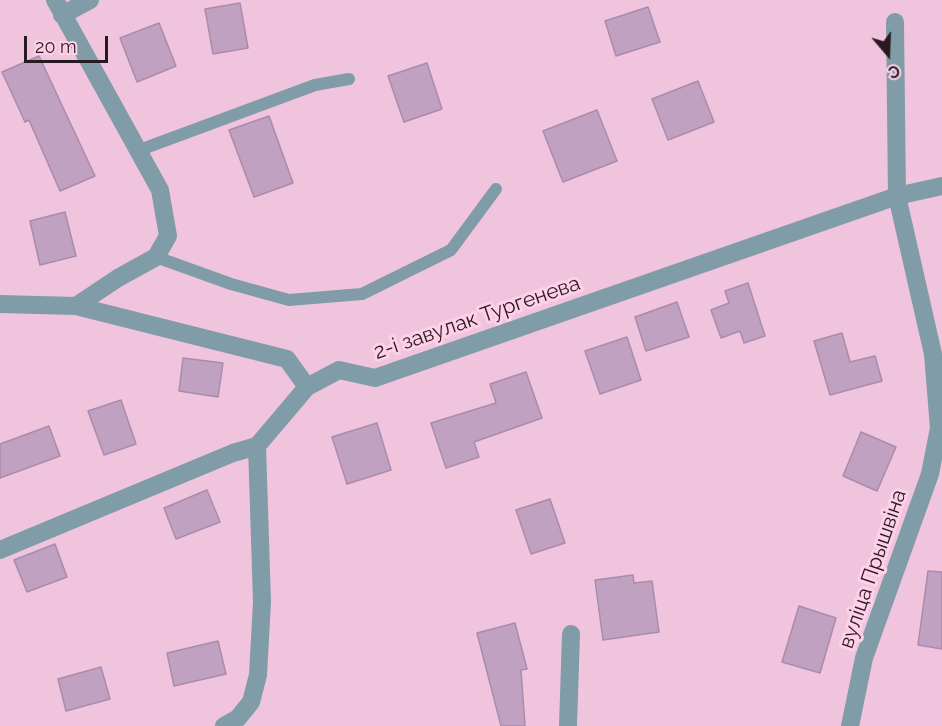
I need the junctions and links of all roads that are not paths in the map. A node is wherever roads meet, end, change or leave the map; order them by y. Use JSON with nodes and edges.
{"nodes":[{"id":1,"x":90,"y":0,"type":"edge"},
{"id":2,"x":58,"y":7,"type":"edge"},
{"id":3,"x":895,"y":22,"type":"dead end"},
{"id":4,"x":350,"y":80,"type":"dead end"},
{"id":5,"x":137,"y":151,"type":"junction"},
{"id":6,"x":942,"y":186,"type":"edge"},
{"id":7,"x":496,"y":189,"type":"dead end"},
{"id":8,"x":897,"y":196,"type":"junction"},
{"id":9,"x":156,"y":257,"type":"junction"},
{"id":10,"x":0,"y":304,"type":"edge"},
{"id":11,"x":76,"y":306,"type":"junction"},
{"id":12,"x":307,"y":387,"type":"junction"},
{"id":13,"x":257,"y":446,"type":"junction"},
{"id":14,"x":0,"y":550,"type":"edge"},
{"id":15,"x":571,"y":634,"type":"dead end"},
{"id":16,"x":224,"y":726,"type":"edge"},
{"id":17,"x":568,"y":726,"type":"edge"},
{"id":18,"x":850,"y":726,"type":"edge"}],
"edges":[{"from":1,"to":2,"type":"street"},
{"from":2,"to":5,"type":"street"},
{"from":3,"to":8,"type":"street"},
{"from":4,"to":5,"type":"lane"},
{"from":5,"to":9,"type":"street"},
{"from":6,"to":8,"type":"street","name":"2-і завулак Тургенева"},
{"from":7,"to":9,"type":"lane"},
{"from":8,"to":12,"type":"street","name":"2-і завулак Тургенева"},
{"from":8,"to":18,"type":"street","name":"вуліца Прышвіна"},
{"from":9,"to":11,"type":"street"},
{"from":10,"to":11,"type":"street"},
{"from":11,"to":12,"type":"street"},
{"from":12,"to":13,"type":"street","name":"2-і завулак Тургенева"},
{"from":13,"to":14,"type":"street"},
{"from":13,"to":16,"type":"street"},
{"from":15,"to":17,"type":"street"}]}
